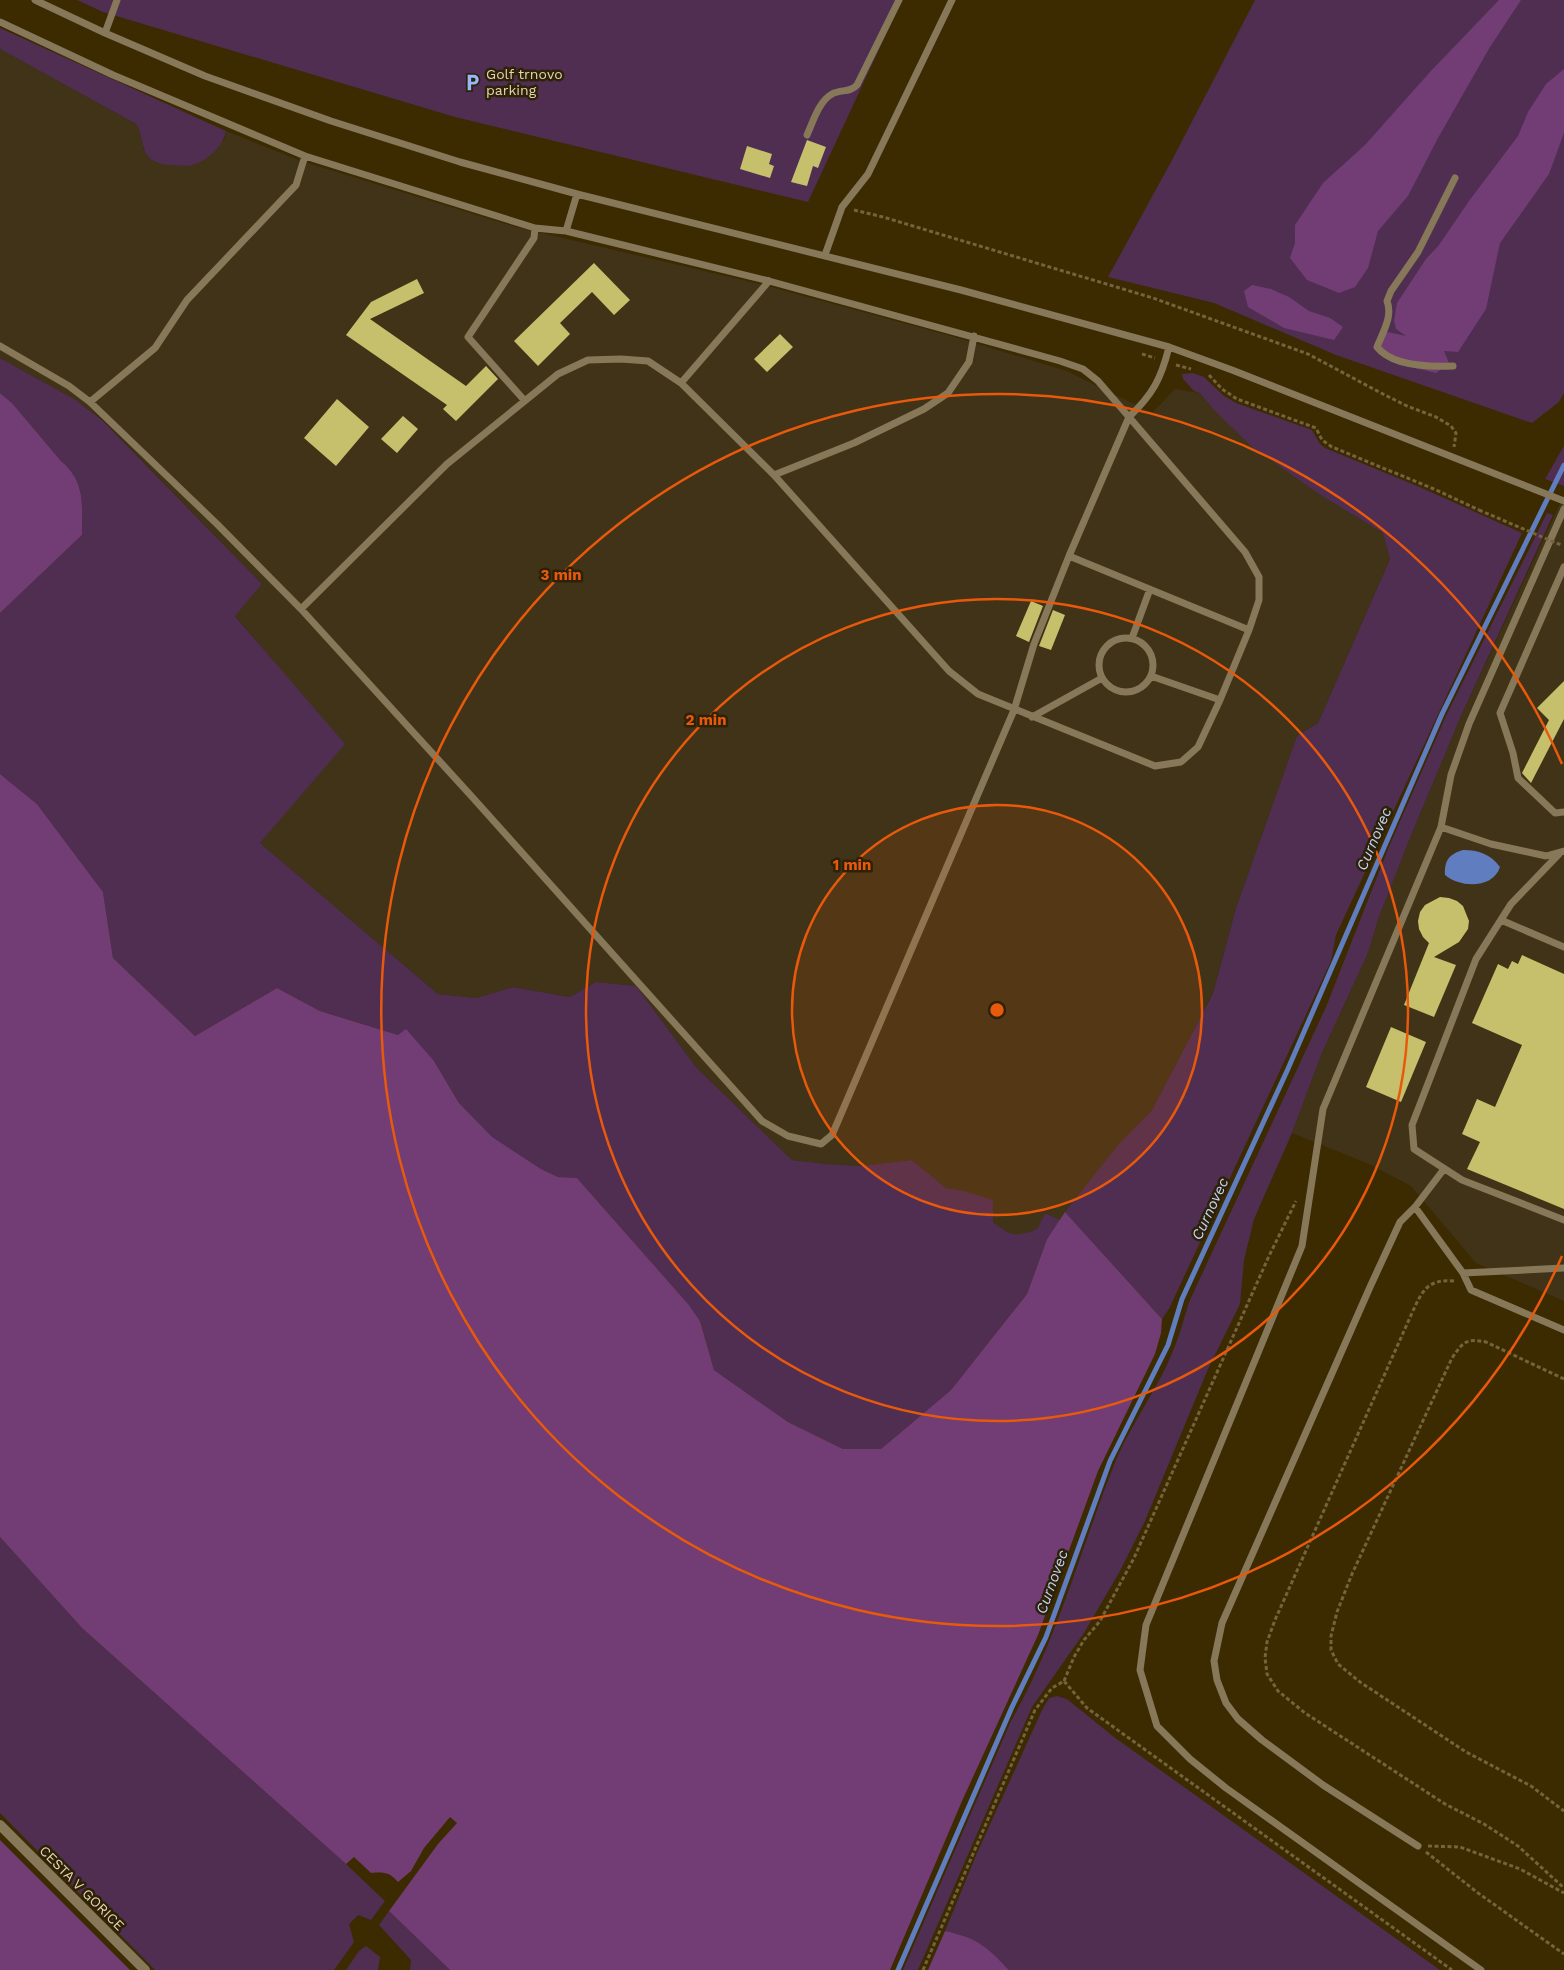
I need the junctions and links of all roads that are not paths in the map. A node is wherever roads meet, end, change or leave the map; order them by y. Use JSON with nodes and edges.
{"nodes":[{"id":1,"x":35,"y":0,"type":"edge"},
{"id":2,"x":117,"y":0,"type":"edge"},
{"id":3,"x":899,"y":0,"type":"edge"},
{"id":4,"x":952,"y":0,"type":"edge"},
{"id":5,"x":0,"y":22,"type":"edge"},
{"id":6,"x":105,"y":33,"type":"junction"},
{"id":7,"x":807,"y":135,"type":"dead end"},
{"id":8,"x":305,"y":156,"type":"junction"},
{"id":9,"x":1455,"y":178,"type":"dead end"},
{"id":10,"x":577,"y":194,"type":"junction"},
{"id":11,"x":536,"y":228,"type":"junction"},
{"id":12,"x":566,"y":231,"type":"junction"},
{"id":13,"x":825,"y":255,"type":"junction"},
{"id":14,"x":770,"y":281,"type":"junction"},
{"id":15,"x":974,"y":336,"type":"junction"},
{"id":16,"x":0,"y":346,"type":"edge"},
{"id":17,"x":1170,"y":347,"type":"junction"},
{"id":18,"x":1453,"y":366,"type":"dead end"},
{"id":19,"x":681,"y":383,"type":"junction"},
{"id":20,"x":525,"y":401,"type":"junction"},
{"id":21,"x":90,"y":402,"type":"junction"},
{"id":22,"x":1129,"y":417,"type":"junction"},
{"id":23,"x":774,"y":475,"type":"junction"},
{"id":24,"x":1564,"y":502,"type":"edge"},
{"id":25,"x":1564,"y":509,"type":"edge"},
{"id":26,"x":1069,"y":556,"type":"junction"},
{"id":27,"x":1564,"y":567,"type":"edge"},
{"id":28,"x":1150,"y":589,"type":"junction"},
{"id":29,"x":301,"y":609,"type":"junction"},
{"id":30,"x":1250,"y":630,"type":"junction"},
{"id":31,"x":1132,"y":638,"type":"junction"},
{"id":32,"x":1151,"y":676,"type":"junction"},
{"id":33,"x":1102,"y":678,"type":"junction"},
{"id":34,"x":1220,"y":700,"type":"junction"},
{"id":35,"x":1014,"y":710,"type":"junction"},
{"id":36,"x":1032,"y":717,"type":"junction"},
{"id":37,"x":1564,"y":812,"type":"edge"},
{"id":38,"x":1441,"y":827,"type":"junction"},
{"id":39,"x":1561,"y":852,"type":"edge"},
{"id":40,"x":1501,"y":920,"type":"junction"},
{"id":41,"x":1564,"y":947,"type":"edge"},
{"id":42,"x":1444,"y":1169,"type":"junction"},
{"id":43,"x":1416,"y":1207,"type":"junction"},
{"id":44,"x":1564,"y":1220,"type":"edge"},
{"id":45,"x":1564,"y":1268,"type":"edge"},
{"id":46,"x":1463,"y":1273,"type":"junction"},
{"id":47,"x":1564,"y":1330,"type":"edge"},
{"id":48,"x":0,"y":1825,"type":"edge"},
{"id":49,"x":1418,"y":1846,"type":"road end"},
{"id":50,"x":145,"y":1970,"type":"edge"},
{"id":51,"x":1481,"y":1970,"type":"edge"}],
"edges":[{"from":1,"to":6,"type":"lane"},
{"from":2,"to":6,"type":"lane"},
{"from":3,"to":7,"type":"lane"},
{"from":4,"to":13,"type":"lane"},
{"from":5,"to":8,"type":"lane"},
{"from":6,"to":10,"type":"lane"},
{"from":8,"to":11,"type":"lane"},
{"from":8,"to":21,"type":"lane"},
{"from":9,"to":18,"type":"lane"},
{"from":10,"to":12,"type":"lane"},
{"from":10,"to":13,"type":"lane"},
{"from":11,"to":12,"type":"lane"},
{"from":11,"to":20,"type":"lane"},
{"from":12,"to":14,"type":"lane"},
{"from":13,"to":17,"type":"lane"},
{"from":14,"to":15,"type":"lane"},
{"from":14,"to":19,"type":"lane"},
{"from":15,"to":22,"type":"lane"},
{"from":15,"to":23,"type":"lane"},
{"from":16,"to":21,"type":"lane"},
{"from":17,"to":22,"type":"lane"},
{"from":17,"to":24,"type":"lane"},
{"from":19,"to":20,"type":"lane"},
{"from":19,"to":23,"type":"lane"},
{"from":20,"to":29,"type":"lane"},
{"from":21,"to":29,"type":"lane"},
{"from":22,"to":26,"type":"lane"},
{"from":22,"to":30,"type":"lane"},
{"from":23,"to":35,"type":"lane"},
{"from":25,"to":38,"type":"lane"},
{"from":26,"to":28,"type":"lane"},
{"from":26,"to":35,"type":"lane"},
{"from":27,"to":37,"type":"lane"},
{"from":28,"to":30,"type":"lane"},
{"from":28,"to":31,"type":"lane"},
{"from":29,"to":35,"type":"lane"},
{"from":30,"to":34,"type":"lane"},
{"from":31,"to":32,"type":"lane"},
{"from":31,"to":33,"type":"lane"},
{"from":32,"to":33,"type":"lane"},
{"from":32,"to":34,"type":"lane"},
{"from":33,"to":36,"type":"lane"},
{"from":34,"to":36,"type":"lane"},
{"from":35,"to":36,"type":"lane"},
{"from":38,"to":39,"type":"lane"},
{"from":38,"to":51,"type":"lane"},
{"from":39,"to":40,"type":"lane"},
{"from":40,"to":41,"type":"lane"},
{"from":40,"to":42,"type":"lane"},
{"from":42,"to":43,"type":"lane"},
{"from":42,"to":44,"type":"lane"},
{"from":43,"to":46,"type":"lane"},
{"from":43,"to":49,"type":"lane"},
{"from":45,"to":46,"type":"lane"},
{"from":46,"to":47,"type":"lane"},
{"from":48,"to":50,"type":"street","name":"CESTA V GORICE"}]}
